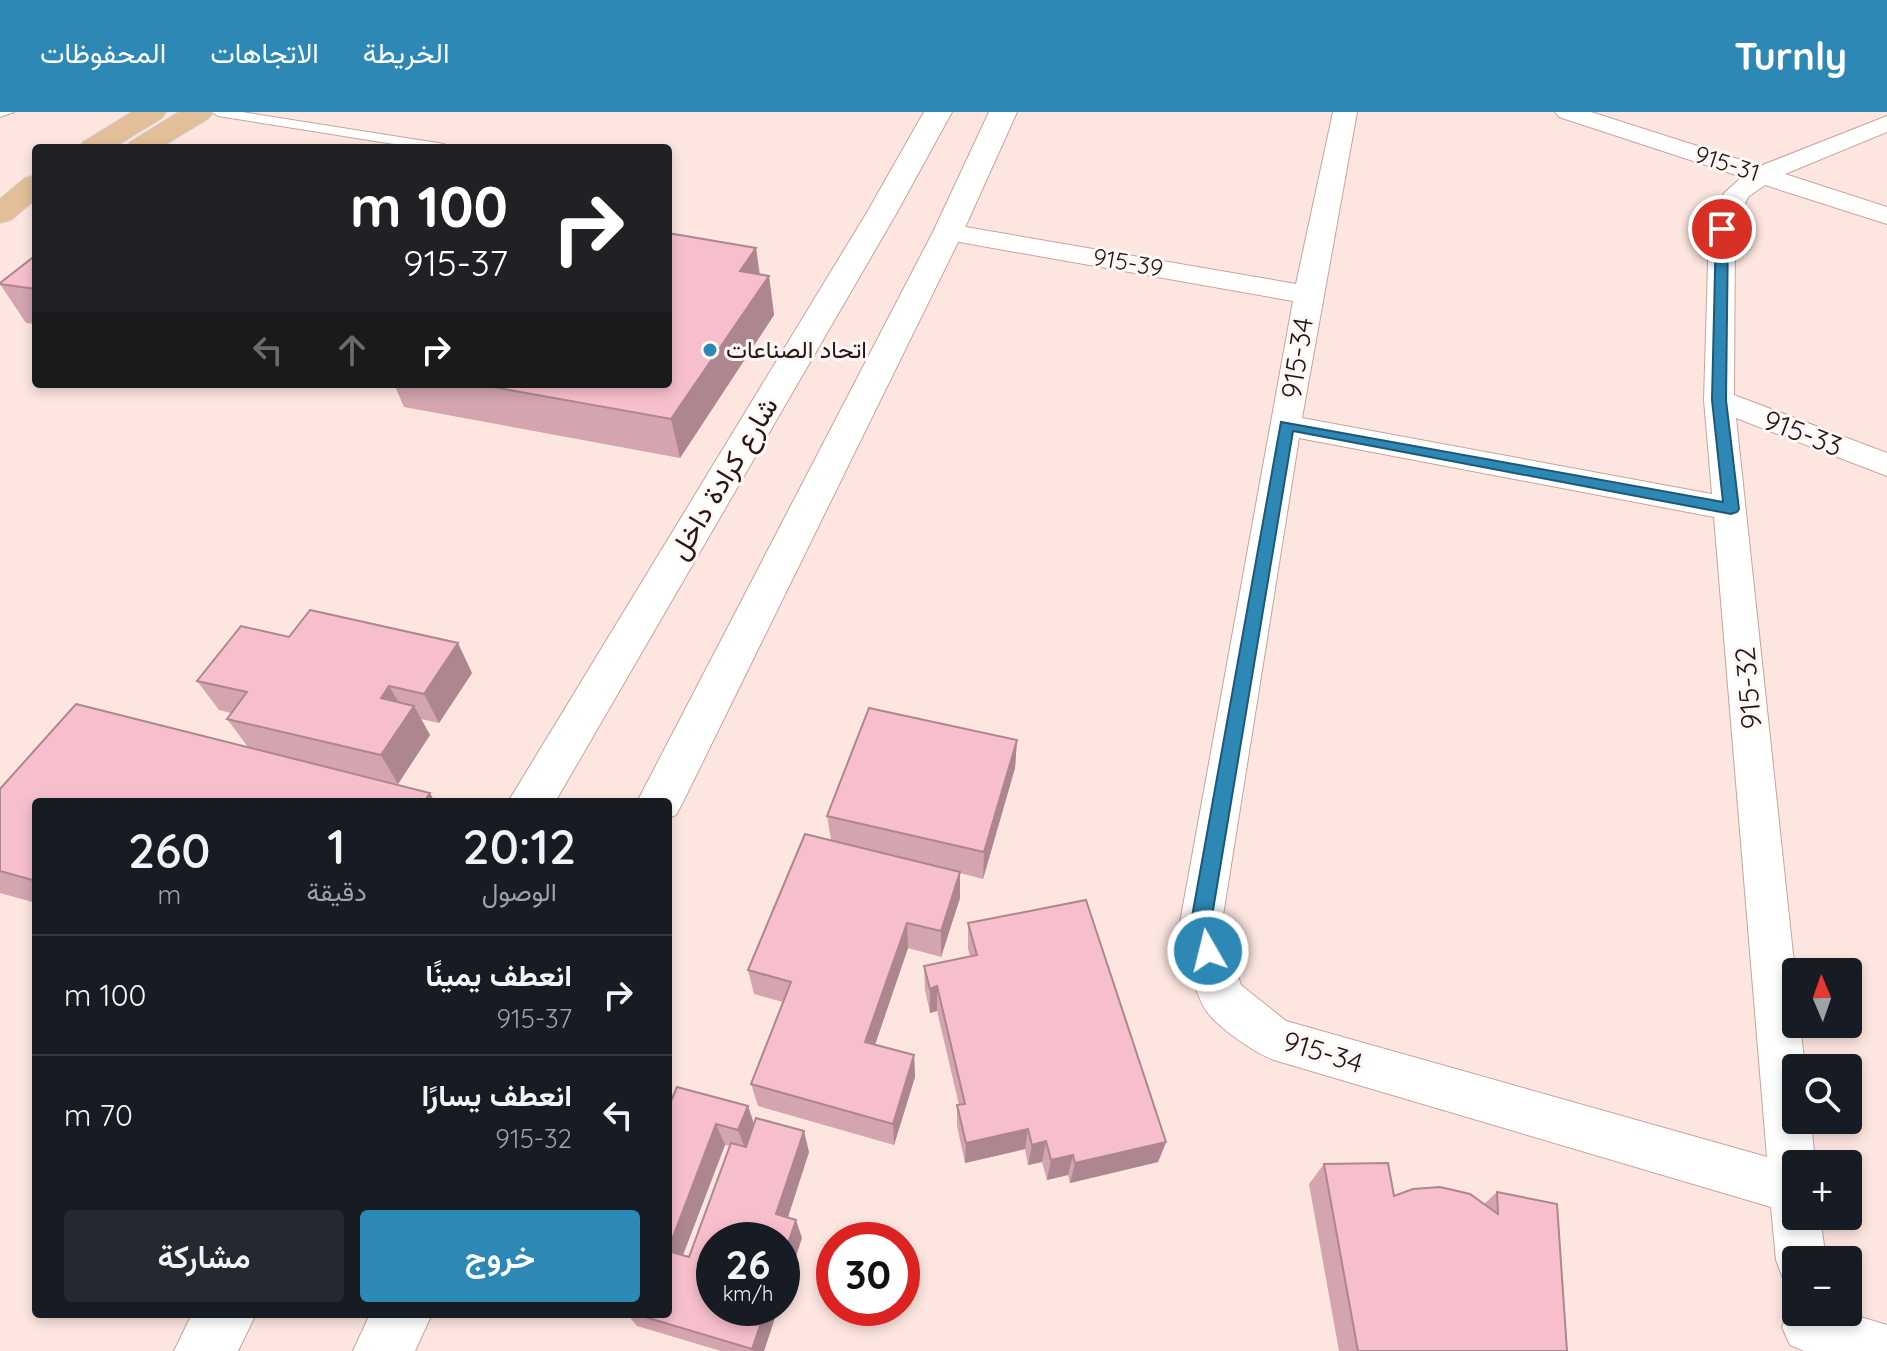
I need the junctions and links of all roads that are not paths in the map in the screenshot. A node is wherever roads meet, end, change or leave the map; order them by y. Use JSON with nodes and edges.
{"nodes":[{"id":1,"x":8,"y":112,"type":"edge"},
{"id":2,"x":152,"y":112,"type":"edge"},
{"id":3,"x":199,"y":112,"type":"edge"},
{"id":4,"x":218,"y":112,"type":"edge"},
{"id":5,"x":938,"y":112,"type":"edge"},
{"id":6,"x":1003,"y":112,"type":"edge"},
{"id":7,"x":1345,"y":112,"type":"edge"},
{"id":8,"x":1567,"y":112,"type":"edge"},
{"id":9,"x":0,"y":113,"type":"edge"},
{"id":10,"x":1887,"y":123,"type":"edge"},
{"id":11,"x":100,"y":144,"type":"edge"},
{"id":12,"x":147,"y":144,"type":"edge"},
{"id":13,"x":419,"y":144,"type":"edge"},
{"id":14,"x":1761,"y":175,"type":"junction"},
{"id":15,"x":32,"y":187,"type":"edge"},
{"id":16,"x":0,"y":214,"type":"edge"},
{"id":17,"x":32,"y":216,"type":"edge"},
{"id":18,"x":1887,"y":216,"type":"edge"},
{"id":19,"x":948,"y":232,"type":"junction"},
{"id":20,"x":0,"y":236,"type":"edge"},
{"id":21,"x":1308,"y":295,"type":"junction"},
{"id":22,"x":1719,"y":400,"type":"junction"},
{"id":23,"x":1286,"y":425,"type":"junction"},
{"id":24,"x":1887,"y":465,"type":"edge"},
{"id":25,"x":1731,"y":509,"type":"junction"},
{"id":26,"x":533,"y":798,"type":"edge"},
{"id":27,"x":662,"y":798,"type":"edge"},
{"id":28,"x":1790,"y":1150,"type":"edge"},
{"id":29,"x":1782,"y":1203,"type":"edge"},
{"id":30,"x":224,"y":1318,"type":"edge"},
{"id":31,"x":400,"y":1318,"type":"edge"},
{"id":32,"x":1809,"y":1330,"type":"edge"},
{"id":33,"x":204,"y":1351,"type":"edge"},
{"id":34,"x":383,"y":1351,"type":"edge"},
{"id":35,"x":1887,"y":1351,"type":"edge"}],
"edges":[{"from":1,"to":9,"type":"lane"},
{"from":2,"to":11,"type":"main road"},
{"from":3,"to":12,"type":"main road"},
{"from":4,"to":13,"type":"lane"},
{"from":5,"to":26,"type":"main road","name":"شارع كرادة داخل"},
{"from":6,"to":19,"type":"main road"},
{"from":7,"to":21,"type":"street","name":"915-34"},
{"from":8,"to":14,"type":"street","name":"915-31"},
{"from":10,"to":14,"type":"street"},
{"from":14,"to":18,"type":"street","name":"915-31"},
{"from":14,"to":22,"type":"street","name":"915-32"},
{"from":15,"to":16,"type":"main road"},
{"from":17,"to":20,"type":"main road"},
{"from":19,"to":21,"type":"street","name":"915-39"},
{"from":19,"to":27,"type":"main road"},
{"from":21,"to":23,"type":"street","name":"915-34"},
{"from":22,"to":24,"type":"street","name":"915-33"},
{"from":22,"to":25,"type":"street","name":"915-32"},
{"from":23,"to":25,"type":"street"},
{"from":23,"to":29,"type":"street","name":"915-34"},
{"from":25,"to":28,"type":"street","name":"915-32"},
{"from":30,"to":33,"type":"main road"},
{"from":31,"to":34,"type":"main road"},
{"from":32,"to":35,"type":"street"}]}
